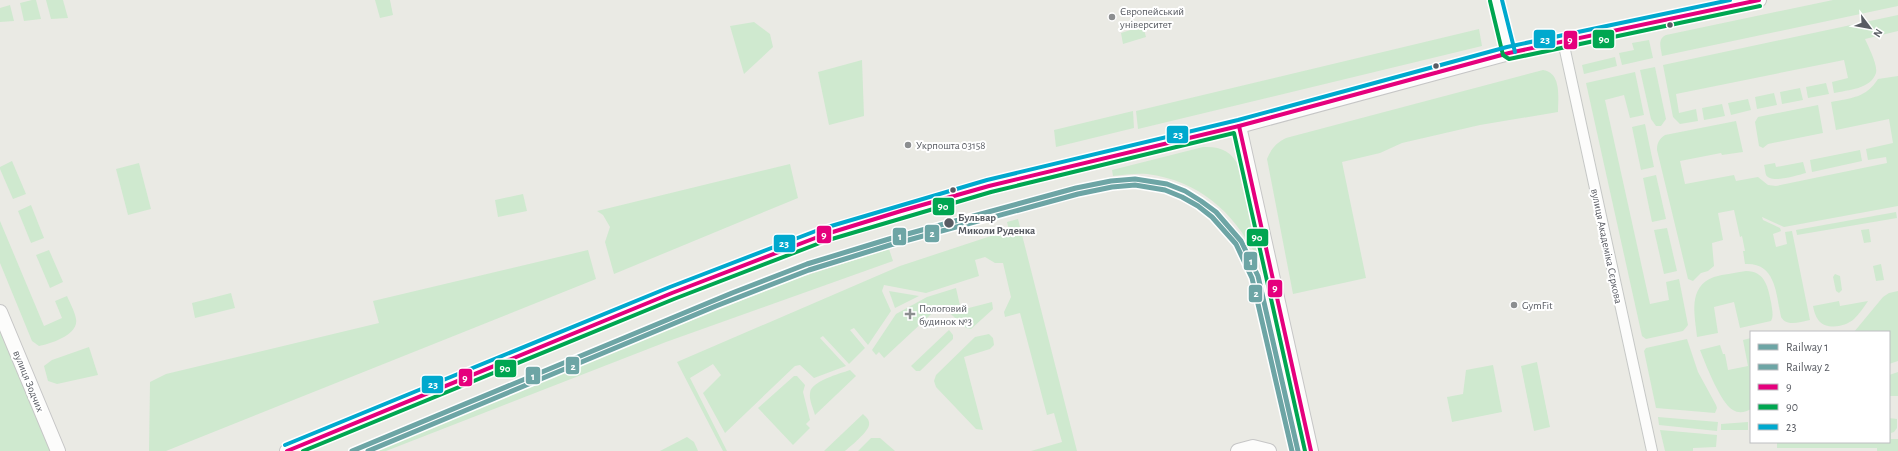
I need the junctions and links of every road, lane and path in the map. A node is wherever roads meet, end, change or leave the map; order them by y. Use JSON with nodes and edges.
{"nodes":[{"id":1,"x":1496,"y":0,"type":"edge"},
{"id":2,"x":1759,"y":0,"type":"edge"},
{"id":3,"x":1563,"y":42,"type":"junction"},
{"id":4,"x":1509,"y":54,"type":"junction"},
{"id":5,"x":1239,"y":126,"type":"junction"},
{"id":6,"x":0,"y":312,"type":"edge"},
{"id":7,"x":58,"y":451,"type":"edge"},
{"id":8,"x":287,"y":451,"type":"edge"},
{"id":9,"x":1238,"y":451,"type":"edge"},
{"id":10,"x":1269,"y":451,"type":"edge"},
{"id":11,"x":1311,"y":451,"type":"edge"},
{"id":12,"x":1652,"y":451,"type":"edge"}],
"edges":[{"from":1,"to":4,"type":"street"},
{"from":2,"to":3,"type":"street"},
{"from":3,"to":4,"type":"street"},
{"from":3,"to":12,"type":"street","name":"вулиця Академіка Сєркова"},
{"from":4,"to":5,"type":"street"},
{"from":5,"to":8,"type":"street"},
{"from":5,"to":11,"type":"street"},
{"from":6,"to":7,"type":"street","name":"вулиця Зодчих"},
{"from":9,"to":10,"type":"street"}]}
